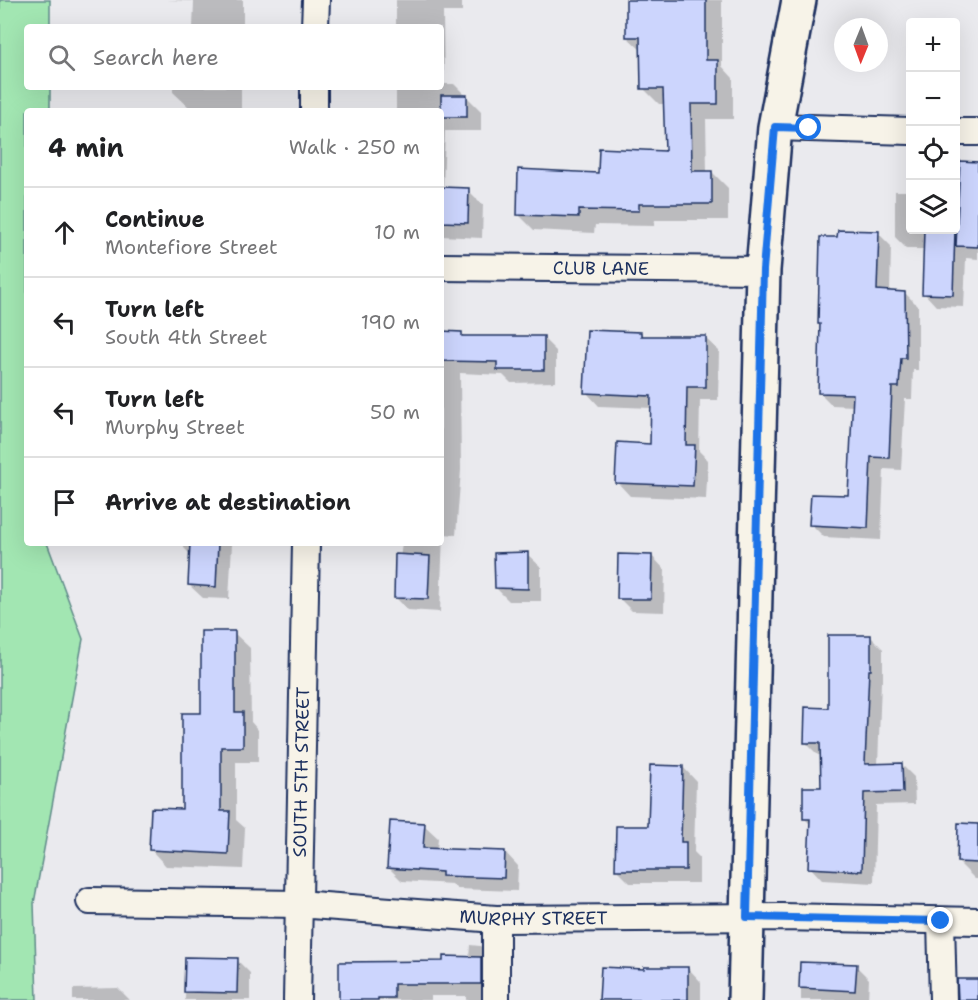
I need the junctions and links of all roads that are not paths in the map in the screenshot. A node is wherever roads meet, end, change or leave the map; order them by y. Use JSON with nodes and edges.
{"nodes":[{"id":1,"x":316,"y":0,"type":"edge"},
{"id":2,"x":799,"y":0,"type":"edge"},
{"id":3,"x":315,"y":24,"type":"edge"},
{"id":4,"x":315,"y":90,"type":"edge"},
{"id":5,"x":314,"y":108,"type":"edge"},
{"id":6,"x":775,"y":127,"type":"junction"},
{"id":7,"x":906,"y":131,"type":"edge"},
{"id":8,"x":960,"y":132,"type":"edge"},
{"id":9,"x":978,"y":132,"type":"edge"},
{"id":10,"x":444,"y":267,"type":"edge"},
{"id":11,"x":763,"y":270,"type":"junction"},
{"id":12,"x":306,"y":546,"type":"edge"},
{"id":13,"x":90,"y":901,"type":"dead end"},
{"id":14,"x":298,"y":904,"type":"junction"},
{"id":15,"x":747,"y":917,"type":"junction"},
{"id":16,"x":496,"y":919,"type":"junction"},
{"id":17,"x":941,"y":921,"type":"junction"},
{"id":18,"x":978,"y":921,"type":"edge"},
{"id":19,"x":297,"y":1000,"type":"edge"},
{"id":20,"x":496,"y":1000,"type":"edge"},
{"id":21,"x":745,"y":1000,"type":"edge"},
{"id":22,"x":942,"y":1000,"type":"edge"}],
"edges":[{"from":1,"to":3,"type":"street"},
{"from":2,"to":6,"type":"main road"},
{"from":4,"to":5,"type":"street"},
{"from":6,"to":7,"type":"street"},
{"from":6,"to":11,"type":"main road"},
{"from":8,"to":9,"type":"street"},
{"from":10,"to":11,"type":"street","name":"CLUB LANE"},
{"from":11,"to":15,"type":"main road"},
{"from":12,"to":14,"type":"street","name":"SOUTH 5TH STREET"},
{"from":13,"to":14,"type":"street","name":"MURPHY STREET"},
{"from":14,"to":16,"type":"street","name":"MURPHY STREET"},
{"from":14,"to":19,"type":"street","name":"SOUTH 5TH STREET"},
{"from":15,"to":16,"type":"street","name":"MURPHY STREET"},
{"from":15,"to":17,"type":"street","name":"MURPHY STREET"},
{"from":15,"to":21,"type":"main road"},
{"from":16,"to":20,"type":"street"},
{"from":17,"to":18,"type":"street","name":"MURPHY STREET"},
{"from":17,"to":22,"type":"street"}]}
